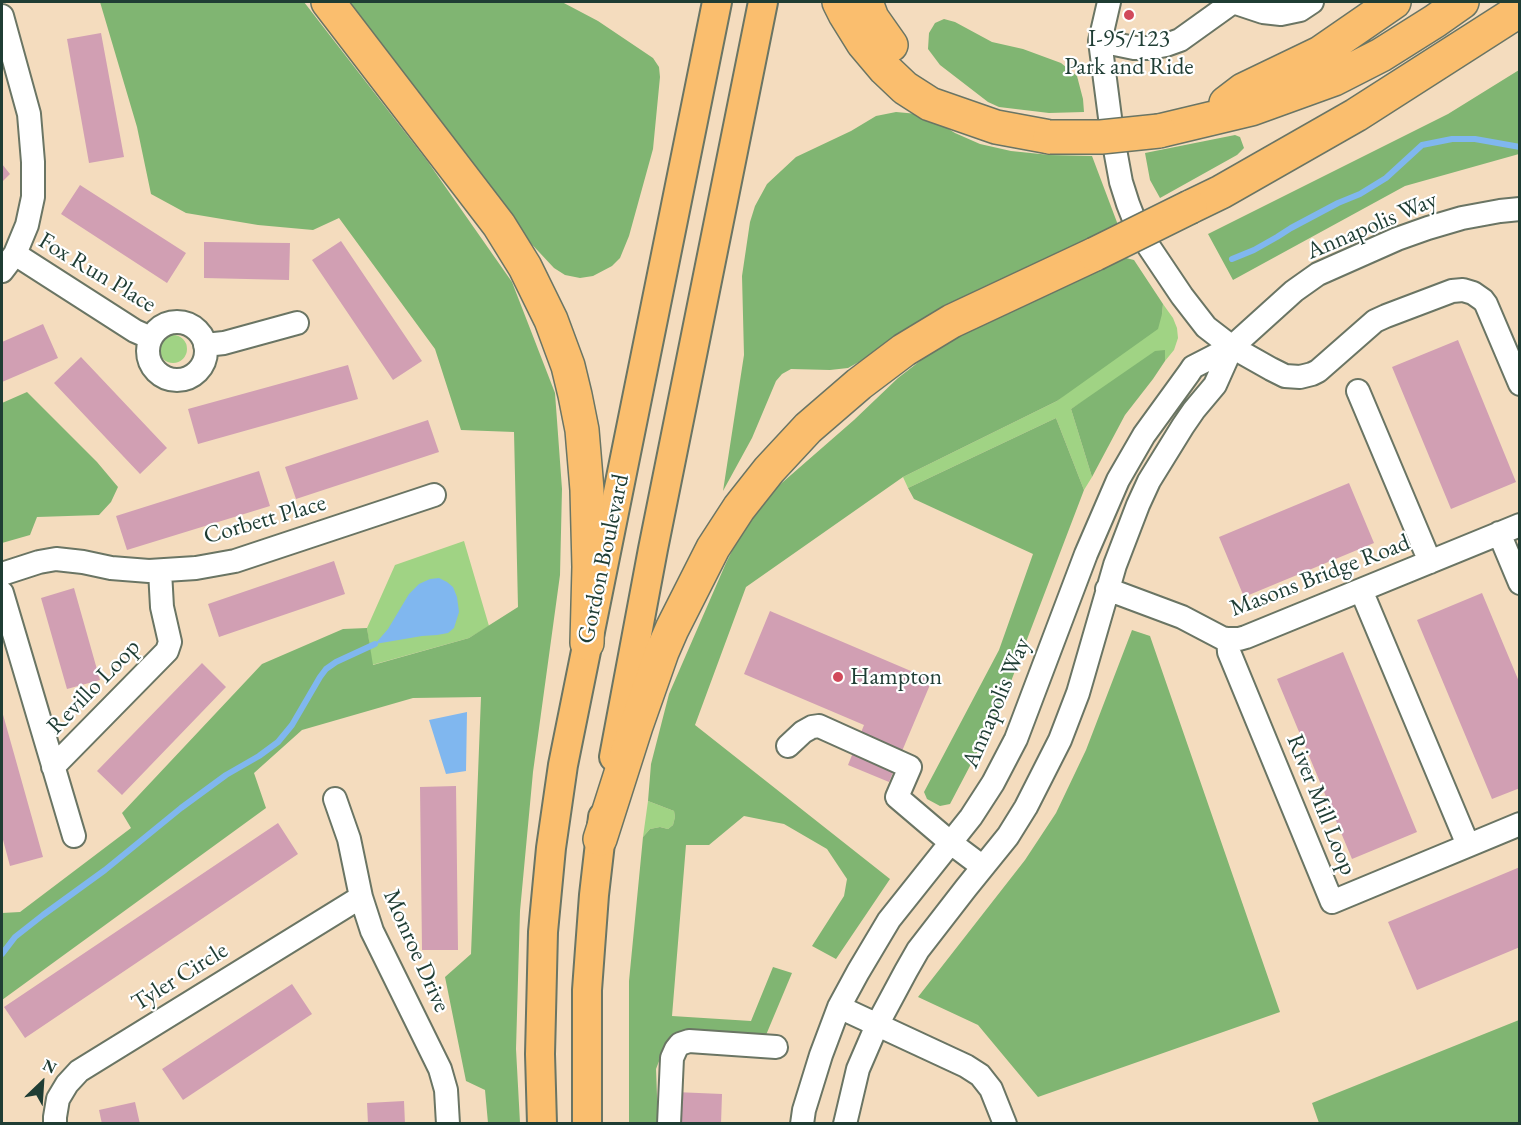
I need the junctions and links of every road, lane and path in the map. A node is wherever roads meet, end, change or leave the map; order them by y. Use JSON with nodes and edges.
{"nodes":[{"id":1,"x":328,"y":2,"type":"edge"},
{"id":2,"x":717,"y":2,"type":"edge"},
{"id":3,"x":763,"y":2,"type":"edge"},
{"id":4,"x":839,"y":2,"type":"edge"},
{"id":5,"x":866,"y":2,"type":"edge"},
{"id":6,"x":1108,"y":2,"type":"edge"},
{"id":7,"x":1233,"y":2,"type":"edge"},
{"id":8,"x":1312,"y":2,"type":"edge"},
{"id":9,"x":1394,"y":2,"type":"edge"},
{"id":10,"x":1462,"y":2,"type":"edge"},
{"id":11,"x":1520,"y":10,"type":"edge"},
{"id":12,"x":2,"y":16,"type":"edge"},
{"id":13,"x":1100,"y":41,"type":"junction"},
{"id":14,"x":1197,"y":123,"type":"junction"},
{"id":15,"x":996,"y":128,"type":"junction"},
{"id":16,"x":1520,"y":209,"type":"edge"},
{"id":17,"x":8,"y":262,"type":"edge"},
{"id":18,"x":297,"y":322,"type":"dead end"},
{"id":19,"x":151,"y":338,"type":"junction"},
{"id":20,"x":206,"y":345,"type":"junction"},
{"id":21,"x":1232,"y":347,"type":"junction"},
{"id":22,"x":1520,"y":384,"type":"edge"},
{"id":23,"x":1358,"y":391,"type":"dead end"},
{"id":24,"x":434,"y":495,"type":"dead end"},
{"id":25,"x":1509,"y":529,"type":"edge"},
{"id":26,"x":1430,"y":562,"type":"junction"},
{"id":27,"x":160,"y":571,"type":"junction"},
{"id":28,"x":2,"y":574,"type":"edge"},
{"id":29,"x":1520,"y":583,"type":"edge"},
{"id":30,"x":1107,"y":589,"type":"junction"},
{"id":31,"x":1361,"y":590,"type":"junction"},
{"id":32,"x":2,"y":593,"type":"edge"},
{"id":33,"x":1228,"y":639,"type":"junction"},
{"id":34,"x":586,"y":644,"type":"junction"},
{"id":35,"x":788,"y":746,"type":"dead end"},
{"id":36,"x":53,"y":767,"type":"junction"},
{"id":37,"x":334,"y":799,"type":"dead end"},
{"id":38,"x":1520,"y":824,"type":"edge"},
{"id":39,"x":74,"y":836,"type":"dead end"},
{"id":40,"x":600,"y":839,"type":"junction"},
{"id":41,"x":951,"y":843,"type":"junction"},
{"id":42,"x":1468,"y":845,"type":"junction"},
{"id":43,"x":983,"y":867,"type":"junction"},
{"id":44,"x":361,"y":897,"type":"junction"},
{"id":45,"x":839,"y":1007,"type":"junction"},
{"id":46,"x":877,"y":1025,"type":"junction"},
{"id":47,"x":776,"y":1047,"type":"dead end"},
{"id":48,"x":55,"y":1124,"type":"edge"},
{"id":49,"x":448,"y":1124,"type":"edge"},
{"id":50,"x":542,"y":1124,"type":"edge"},
{"id":51,"x":587,"y":1124,"type":"edge"},
{"id":52,"x":669,"y":1124,"type":"edge"},
{"id":53,"x":802,"y":1124,"type":"edge"},
{"id":54,"x":845,"y":1124,"type":"edge"},
{"id":55,"x":1005,"y":1124,"type":"edge"}],
"edges":[{"from":1,"to":34,"type":"highway"},
{"from":2,"to":34,"type":"main road","name":"Gordon Boulevard"},
{"from":3,"to":40,"type":"main road","name":"Gordon Boulevard"},
{"from":4,"to":15,"type":"highway"},
{"from":5,"to":15,"type":"highway"},
{"from":6,"to":13,"type":"street"},
{"from":7,"to":8,"type":"street"},
{"from":7,"to":13,"type":"street"},
{"from":9,"to":14,"type":"highway"},
{"from":10,"to":14,"type":"highway"},
{"from":11,"to":40,"type":"highway","bridge":true},
{"from":12,"to":17,"type":"street"},
{"from":13,"to":21,"type":"street"},
{"from":14,"to":15,"type":"highway","bridge":true},
{"from":16,"to":21,"type":"street","name":"Annapolis Way"},
{"from":17,"to":19,"type":"street","name":"Fox Run Place"},
{"from":18,"to":20,"type":"street"},
{"from":19,"to":20,"type":"street","name":"Fox Run Place"},
{"from":19,"to":20,"type":"street","name":"Fox Run Place"},
{"from":21,"to":22,"type":"street"},
{"from":21,"to":30,"type":"street","name":"Annapolis Way"},
{"from":21,"to":41,"type":"street","name":"Annapolis Way"},
{"from":23,"to":26,"type":"street"},
{"from":24,"to":27,"type":"street","name":"Corbett Place"},
{"from":25,"to":26,"type":"street","name":"Masons Bridge Road"},
{"from":25,"to":29,"type":"street"},
{"from":26,"to":31,"type":"street","name":"Masons Bridge Road"},
{"from":27,"to":28,"type":"street","name":"Corbett Place"},
{"from":27,"to":36,"type":"street","name":"Revillo Loop"},
{"from":30,"to":33,"type":"street","name":"Masons Bridge Road"},
{"from":30,"to":43,"type":"street","name":"Annapolis Way"},
{"from":31,"to":33,"type":"street","name":"Masons Bridge Road"},
{"from":31,"to":42,"type":"street"},
{"from":32,"to":36,"type":"street","name":"Revillo Loop"},
{"from":33,"to":42,"type":"street","name":"River Mill Loop"},
{"from":34,"to":50,"type":"main road","name":"Gordon Boulevard"},
{"from":35,"to":41,"type":"street"},
{"from":36,"to":39,"type":"street","name":"Revillo Loop"},
{"from":37,"to":44,"type":"street","name":"Monroe Drive"},
{"from":38,"to":42,"type":"street","name":"River Mill Loop"},
{"from":40,"to":51,"type":"main road","name":"Gordon Boulevard"},
{"from":41,"to":43,"type":"street"},
{"from":41,"to":45,"type":"street","name":"Annapolis Way"},
{"from":43,"to":46,"type":"street","name":"Annapolis Way"},
{"from":44,"to":48,"type":"street","name":"Tyler Circle"},
{"from":44,"to":49,"type":"street","name":"Monroe Drive"},
{"from":45,"to":46,"type":"street"},
{"from":45,"to":53,"type":"street","name":"Annapolis Way"},
{"from":46,"to":54,"type":"street","name":"Annapolis Way"},
{"from":46,"to":55,"type":"street"},
{"from":47,"to":52,"type":"street"}]}
